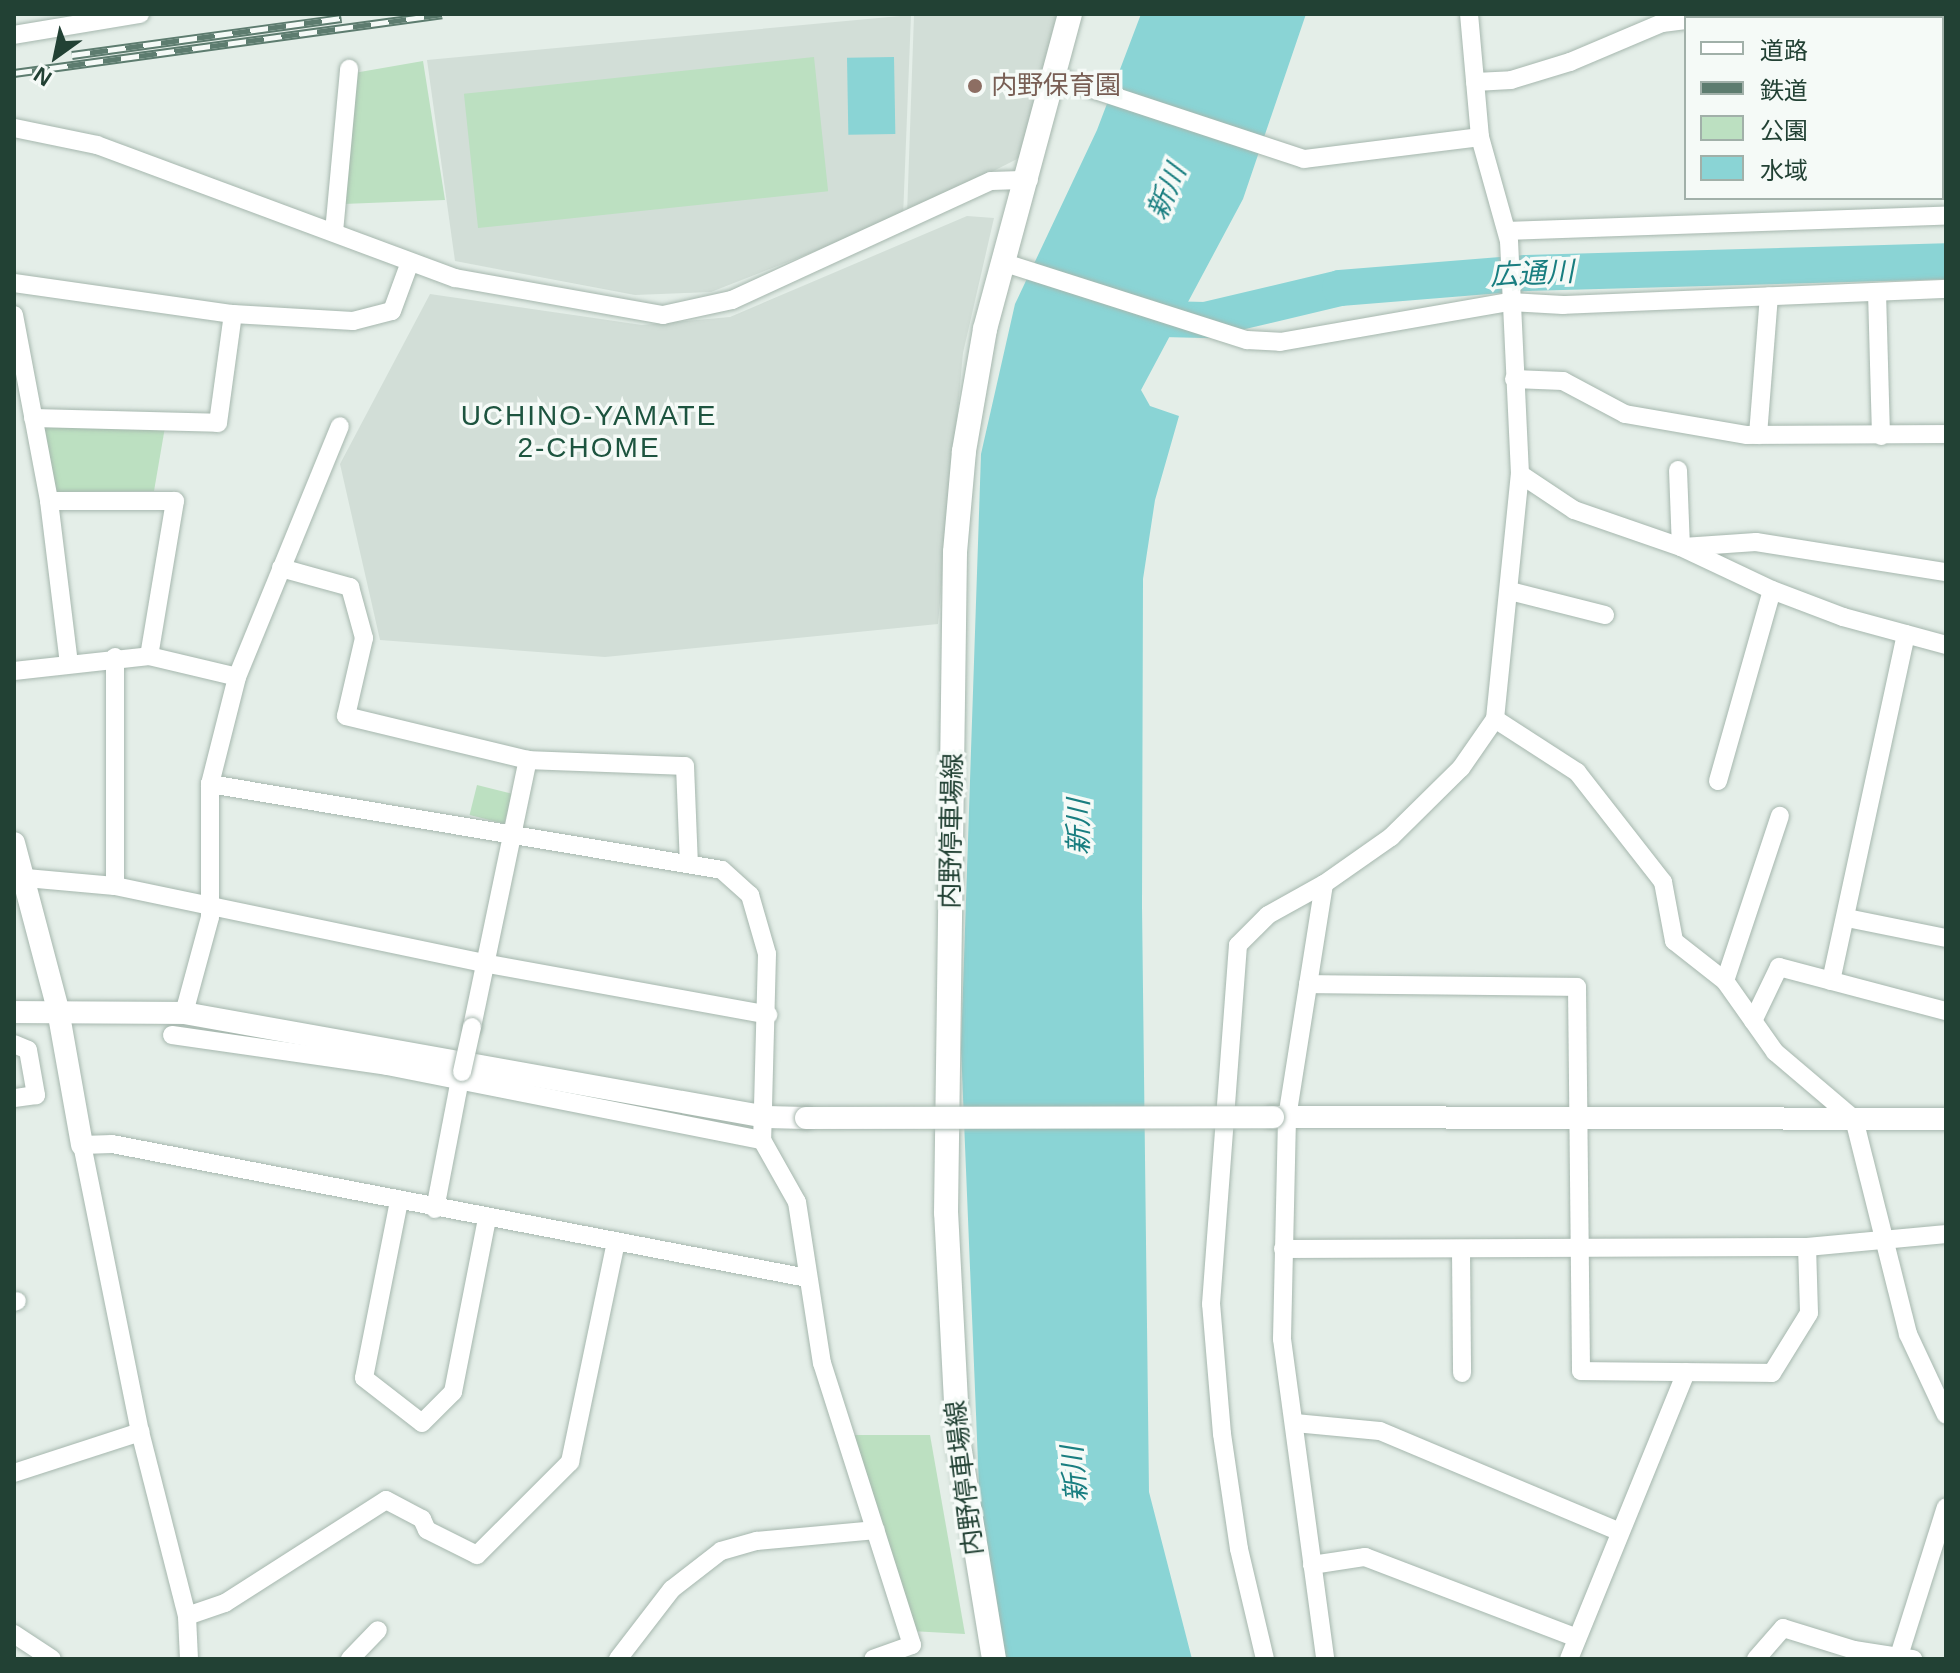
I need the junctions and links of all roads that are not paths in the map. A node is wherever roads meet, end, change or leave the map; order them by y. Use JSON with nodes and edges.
{"nodes":[{"id":1,"x":140,"y":14,"type":"edge"},
{"id":2,"x":1070,"y":14,"type":"edge"},
{"id":3,"x":1469,"y":14,"type":"edge"},
{"id":4,"x":1684,"y":20,"type":"edge"},
{"id":5,"x":14,"y":35,"type":"edge"},
{"id":6,"x":349,"y":69,"type":"dead end"},
{"id":7,"x":1056,"y":77,"type":"junction"},
{"id":8,"x":1475,"y":82,"type":"junction"},
{"id":9,"x":14,"y":128,"type":"edge"},
{"id":10,"x":1480,"y":137,"type":"junction"},
{"id":11,"x":1029,"y":180,"type":"junction"},
{"id":12,"x":1946,"y":216,"type":"edge"},
{"id":13,"x":334,"y":232,"type":"junction"},
{"id":14,"x":1508,"y":236,"type":"junction"},
{"id":15,"x":410,"y":262,"type":"junction"},
{"id":16,"x":1005,"y":263,"type":"junction"},
{"id":17,"x":14,"y":283,"type":"edge"},
{"id":18,"x":1946,"y":289,"type":"edge"},
{"id":19,"x":1877,"y":292,"type":"junction"},
{"id":20,"x":1769,"y":296,"type":"junction"},
{"id":21,"x":1510,"y":298,"type":"junction"},
{"id":22,"x":233,"y":314,"type":"junction"},
{"id":23,"x":14,"y":315,"type":"edge"},
{"id":24,"x":1514,"y":379,"type":"junction"},
{"id":25,"x":33,"y":418,"type":"junction"},
{"id":26,"x":340,"y":426,"type":"dead end"},
{"id":27,"x":1946,"y":434,"type":"edge"},
{"id":28,"x":1758,"y":435,"type":"junction"},
{"id":29,"x":1881,"y":436,"type":"junction"},
{"id":30,"x":1678,"y":470,"type":"dead end"},
{"id":31,"x":1520,"y":474,"type":"junction"},
{"id":32,"x":49,"y":501,"type":"junction"},
{"id":33,"x":1681,"y":547,"type":"junction"},
{"id":34,"x":281,"y":568,"type":"junction"},
{"id":35,"x":1946,"y":572,"type":"edge"},
{"id":36,"x":1772,"y":590,"type":"junction"},
{"id":37,"x":1510,"y":591,"type":"junction"},
{"id":38,"x":1605,"y":615,"type":"dead end"},
{"id":39,"x":1906,"y":634,"type":"junction"},
{"id":40,"x":1946,"y":645,"type":"edge"},
{"id":41,"x":149,"y":656,"type":"junction"},
{"id":42,"x":115,"y":657,"type":"junction"},
{"id":43,"x":69,"y":663,"type":"junction"},
{"id":44,"x":14,"y":671,"type":"edge"},
{"id":45,"x":237,"y":677,"type":"junction"},
{"id":46,"x":1495,"y":719,"type":"junction"},
{"id":47,"x":528,"y":760,"type":"junction"},
{"id":48,"x":1718,"y":781,"type":"dead end"},
{"id":49,"x":210,"y":784,"type":"junction"},
{"id":50,"x":1780,"y":816,"type":"dead end"},
{"id":51,"x":510,"y":835,"type":"junction"},
{"id":52,"x":14,"y":843,"type":"edge"},
{"id":53,"x":689,"y":864,"type":"junction"},
{"id":54,"x":26,"y":878,"type":"junction"},
{"id":55,"x":1324,"y":884,"type":"junction"},
{"id":56,"x":115,"y":886,"type":"junction"},
{"id":57,"x":212,"y":904,"type":"junction"},
{"id":58,"x":1847,"y":918,"type":"junction"},
{"id":59,"x":1946,"y":938,"type":"edge"},
{"id":60,"x":483,"y":963,"type":"junction"},
{"id":61,"x":1725,"y":981,"type":"junction"},
{"id":62,"x":1831,"y":981,"type":"junction"},
{"id":63,"x":1308,"y":984,"type":"junction"},
{"id":64,"x":58,"y":1010,"type":"junction"},
{"id":65,"x":1946,"y":1011,"type":"edge"},
{"id":66,"x":14,"y":1012,"type":"edge"},
{"id":67,"x":184,"y":1013,"type":"junction"},
{"id":68,"x":768,"y":1015,"type":"junction"},
{"id":69,"x":1753,"y":1021,"type":"junction"},
{"id":70,"x":172,"y":1035,"type":"dead end"},
{"id":71,"x":14,"y":1044,"type":"edge"},
{"id":72,"x":460,"y":1078,"type":"junction"},
{"id":73,"x":14,"y":1098,"type":"edge"},
{"id":74,"x":766,"y":1117,"type":"junction"},
{"id":75,"x":1280,"y":1118,"type":"junction"},
{"id":76,"x":1854,"y":1119,"type":"junction"},
{"id":77,"x":1946,"y":1119,"type":"edge"},
{"id":78,"x":1578,"y":1120,"type":"junction"},
{"id":79,"x":762,"y":1140,"type":"junction"},
{"id":80,"x":82,"y":1145,"type":"junction"},
{"id":81,"x":399,"y":1201,"type":"junction"},
{"id":82,"x":435,"y":1209,"type":"junction"},
{"id":83,"x":487,"y":1218,"type":"junction"},
{"id":84,"x":1946,"y":1234,"type":"edge"},
{"id":85,"x":1887,"y":1236,"type":"junction"},
{"id":86,"x":616,"y":1242,"type":"junction"},
{"id":87,"x":1576,"y":1247,"type":"junction"},
{"id":88,"x":1807,"y":1247,"type":"junction"},
{"id":89,"x":1283,"y":1249,"type":"junction"},
{"id":90,"x":1461,"y":1251,"type":"junction"},
{"id":91,"x":807,"y":1278,"type":"junction"},
{"id":92,"x":1686,"y":1372,"type":"junction"},
{"id":93,"x":1462,"y":1373,"type":"dead end"},
{"id":94,"x":1946,"y":1415,"type":"edge"},
{"id":95,"x":1295,"y":1423,"type":"junction"},
{"id":96,"x":140,"y":1432,"type":"junction"},
{"id":97,"x":14,"y":1473,"type":"edge"},
{"id":98,"x":1946,"y":1507,"type":"edge"},
{"id":99,"x":875,"y":1530,"type":"junction"},
{"id":100,"x":1620,"y":1532,"type":"junction"},
{"id":101,"x":1312,"y":1565,"type":"junction"},
{"id":102,"x":187,"y":1616,"type":"junction"},
{"id":103,"x":378,"y":1630,"type":"dead end"},
{"id":104,"x":14,"y":1634,"type":"edge"},
{"id":105,"x":1577,"y":1638,"type":"junction"},
{"id":106,"x":1903,"y":1658,"type":"edge"},
{"id":107,"x":52,"y":1659,"type":"edge"},
{"id":108,"x":189,"y":1659,"type":"edge"},
{"id":109,"x":350,"y":1659,"type":"edge"},
{"id":110,"x":618,"y":1659,"type":"edge"},
{"id":111,"x":873,"y":1659,"type":"edge"},
{"id":112,"x":994,"y":1659,"type":"edge"},
{"id":113,"x":1265,"y":1659,"type":"edge"},
{"id":114,"x":1325,"y":1659,"type":"edge"},
{"id":115,"x":1569,"y":1659,"type":"edge"},
{"id":116,"x":1756,"y":1659,"type":"edge"}],
"edges":[{"from":1,"to":5,"type":"street"},
{"from":2,"to":7,"type":"main road","name":"内野停車場線"},
{"from":3,"to":8,"type":"street"},
{"from":4,"to":8,"type":"street"},
{"from":6,"to":13,"type":"street"},
{"from":7,"to":10,"type":"street"},
{"from":7,"to":11,"type":"main road","name":"内野停車場線"},
{"from":8,"to":10,"type":"street"},
{"from":9,"to":13,"type":"street"},
{"from":10,"to":14,"type":"street"},
{"from":11,"to":15,"type":"street"},
{"from":11,"to":16,"type":"main road","name":"内野停車場線"},
{"from":12,"to":14,"type":"street"},
{"from":13,"to":15,"type":"street"},
{"from":14,"to":21,"type":"street"},
{"from":15,"to":22,"type":"street"},
{"from":16,"to":21,"type":"street"},
{"from":16,"to":112,"type":"main road","name":"内野停車場線"},
{"from":17,"to":22,"type":"street"},
{"from":18,"to":19,"type":"street"},
{"from":19,"to":20,"type":"street"},
{"from":19,"to":29,"type":"street"},
{"from":20,"to":21,"type":"street"},
{"from":20,"to":28,"type":"street"},
{"from":21,"to":24,"type":"street"},
{"from":22,"to":25,"type":"street"},
{"from":23,"to":25,"type":"street"},
{"from":24,"to":28,"type":"street"},
{"from":24,"to":31,"type":"street"},
{"from":25,"to":32,"type":"street"},
{"from":26,"to":34,"type":"street"},
{"from":27,"to":29,"type":"street"},
{"from":28,"to":29,"type":"street"},
{"from":30,"to":33,"type":"street"},
{"from":31,"to":33,"type":"street"},
{"from":31,"to":37,"type":"street"},
{"from":32,"to":41,"type":"street"},
{"from":32,"to":43,"type":"street"},
{"from":33,"to":35,"type":"street"},
{"from":33,"to":36,"type":"street"},
{"from":34,"to":45,"type":"street"},
{"from":34,"to":47,"type":"street"},
{"from":36,"to":39,"type":"street"},
{"from":36,"to":48,"type":"street"},
{"from":37,"to":38,"type":"street"},
{"from":37,"to":46,"type":"street"},
{"from":39,"to":40,"type":"street"},
{"from":39,"to":58,"type":"street"},
{"from":41,"to":42,"type":"street"},
{"from":41,"to":45,"type":"street"},
{"from":42,"to":43,"type":"street"},
{"from":42,"to":56,"type":"street"},
{"from":43,"to":44,"type":"street"},
{"from":45,"to":49,"type":"street"},
{"from":46,"to":55,"type":"street"},
{"from":46,"to":61,"type":"street"},
{"from":47,"to":51,"type":"street"},
{"from":47,"to":53,"type":"street"},
{"from":49,"to":51,"type":"street"},
{"from":49,"to":57,"type":"street"},
{"from":50,"to":61,"type":"street"},
{"from":51,"to":53,"type":"street"},
{"from":51,"to":60,"type":"street"},
{"from":52,"to":54,"type":"street"},
{"from":53,"to":68,"type":"street"},
{"from":54,"to":56,"type":"street"},
{"from":54,"to":64,"type":"street"},
{"from":55,"to":63,"type":"street"},
{"from":55,"to":113,"type":"street"},
{"from":56,"to":57,"type":"street"},
{"from":57,"to":60,"type":"street"},
{"from":57,"to":67,"type":"street"},
{"from":58,"to":59,"type":"street"},
{"from":58,"to":62,"type":"street"},
{"from":60,"to":68,"type":"street"},
{"from":60,"to":72,"type":"street","bridge":true},
{"from":61,"to":69,"type":"street"},
{"from":62,"to":65,"type":"street"},
{"from":62,"to":69,"type":"street"},
{"from":63,"to":75,"type":"street"},
{"from":63,"to":78,"type":"street"},
{"from":64,"to":66,"type":"street"},
{"from":64,"to":67,"type":"street"},
{"from":64,"to":80,"type":"street"},
{"from":67,"to":74,"type":"street"},
{"from":68,"to":74,"type":"street"},
{"from":69,"to":76,"type":"street"},
{"from":70,"to":72,"type":"street"},
{"from":71,"to":73,"type":"street"},
{"from":72,"to":79,"type":"street"},
{"from":72,"to":82,"type":"street"},
{"from":74,"to":75,"type":"street","bridge":true},
{"from":74,"to":79,"type":"street"},
{"from":75,"to":78,"type":"street"},
{"from":75,"to":89,"type":"street"},
{"from":76,"to":77,"type":"street"},
{"from":76,"to":78,"type":"street"},
{"from":76,"to":85,"type":"street"},
{"from":78,"to":87,"type":"street"},
{"from":79,"to":91,"type":"street"},
{"from":80,"to":81,"type":"street"},
{"from":80,"to":96,"type":"street"},
{"from":81,"to":82,"type":"street"},
{"from":81,"to":83,"type":"street"},
{"from":82,"to":83,"type":"street"},
{"from":83,"to":86,"type":"street"},
{"from":84,"to":85,"type":"street"},
{"from":85,"to":88,"type":"street"},
{"from":85,"to":94,"type":"street"},
{"from":86,"to":91,"type":"street"},
{"from":86,"to":102,"type":"street"},
{"from":87,"to":88,"type":"street"},
{"from":87,"to":90,"type":"street"},
{"from":87,"to":92,"type":"street"},
{"from":88,"to":92,"type":"street"},
{"from":89,"to":90,"type":"street"},
{"from":89,"to":95,"type":"street"},
{"from":90,"to":93,"type":"street"},
{"from":91,"to":99,"type":"street"},
{"from":92,"to":100,"type":"street"},
{"from":95,"to":100,"type":"street"},
{"from":95,"to":101,"type":"street"},
{"from":96,"to":97,"type":"street"},
{"from":96,"to":102,"type":"street"},
{"from":98,"to":106,"type":"street"},
{"from":99,"to":110,"type":"street"},
{"from":99,"to":111,"type":"street"},
{"from":100,"to":105,"type":"street"},
{"from":101,"to":105,"type":"street"},
{"from":101,"to":114,"type":"street"},
{"from":102,"to":108,"type":"street"},
{"from":103,"to":109,"type":"street"},
{"from":104,"to":107,"type":"street"},
{"from":105,"to":115,"type":"street"},
{"from":106,"to":116,"type":"street"}]}
